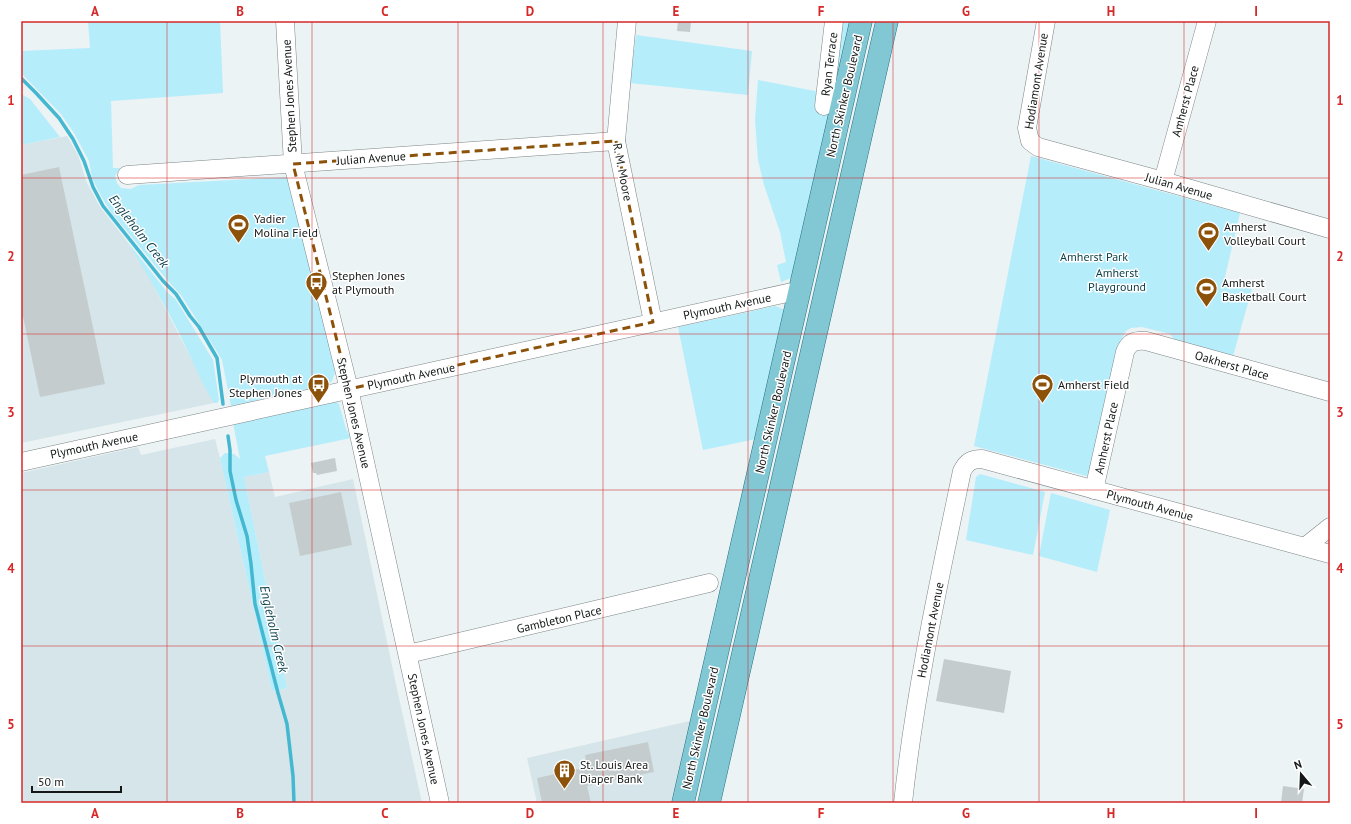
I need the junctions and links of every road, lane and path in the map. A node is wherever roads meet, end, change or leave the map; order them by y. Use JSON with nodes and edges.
{"nodes":[{"id":1,"x":285,"y":21,"type":"edge"},
{"id":2,"x":627,"y":21,"type":"edge"},
{"id":3,"x":834,"y":21,"type":"edge"},
{"id":4,"x":861,"y":21,"type":"edge"},
{"id":5,"x":887,"y":21,"type":"edge"},
{"id":6,"x":1046,"y":21,"type":"edge"},
{"id":7,"x":1207,"y":21,"type":"edge"},
{"id":8,"x":824,"y":106,"type":"dead end"},
{"id":9,"x":616,"y":141,"type":"junction"},
{"id":10,"x":1030,"y":141,"type":"joint"},
{"id":11,"x":293,"y":164,"type":"junction"},
{"id":12,"x":127,"y":175,"type":"dead end"},
{"id":13,"x":1163,"y":181,"type":"junction"},
{"id":14,"x":1330,"y":229,"type":"edge"},
{"id":15,"x":801,"y":290,"type":"junction"},
{"id":16,"x":653,"y":322,"type":"junction"},
{"id":17,"x":1133,"y":342,"type":"joint"},
{"id":18,"x":349,"y":389,"type":"junction"},
{"id":19,"x":1330,"y":392,"type":"edge"},
{"id":20,"x":970,"y":461,"type":"joint"},
{"id":21,"x":21,"y":462,"type":"edge"},
{"id":22,"x":1094,"y":490,"type":"junction"},
{"id":23,"x":1330,"y":527,"type":"edge"},
{"id":24,"x":1305,"y":547,"type":"junction"},
{"id":25,"x":1330,"y":554,"type":"edge"},
{"id":26,"x":709,"y":583,"type":"dead end"},
{"id":27,"x":408,"y":654,"type":"junction"},
{"id":28,"x":440,"y":803,"type":"edge"},
{"id":29,"x":683,"y":803,"type":"edge"},
{"id":30,"x":709,"y":803,"type":"edge"},
{"id":31,"x":903,"y":803,"type":"edge"}],
"edges":[{"from":1,"to":11,"type":"street","name":"Stephen Jones Avenue"},
{"from":2,"to":9,"type":"street","name":"R. M. Moore"},
{"from":3,"to":8,"type":"street","name":"Ryan Terrace"},
{"from":4,"to":15,"type":"main road","name":"North Skinker Boulevard"},
{"from":5,"to":30,"type":"main road","name":"North Skinker Boulevard"},
{"from":6,"to":10,"type":"street","name":"Hodiamont Avenue"},
{"from":7,"to":13,"type":"street","name":"Amherst Place"},
{"from":9,"to":11,"type":"street","name":"Julian Avenue"},
{"from":9,"to":16,"type":"street","name":"R. M. Moore"},
{"from":10,"to":13,"type":"street","name":"Julian Avenue"},
{"from":11,"to":12,"type":"street","name":"Julian Avenue"},
{"from":11,"to":18,"type":"street","name":"Stephen Jones Avenue"},
{"from":13,"to":14,"type":"street","name":"Julian Avenue"},
{"from":15,"to":16,"type":"street","name":"Plymouth Avenue"},
{"from":15,"to":29,"type":"main road","name":"North Skinker Boulevard"},
{"from":16,"to":18,"type":"street","name":"Plymouth Avenue"},
{"from":17,"to":19,"type":"street","name":"Oakherst Place"},
{"from":17,"to":22,"type":"street","name":"Amherst Place"},
{"from":18,"to":21,"type":"street","name":"Plymouth Avenue"},
{"from":18,"to":27,"type":"street","name":"Stephen Jones Avenue"},
{"from":20,"to":22,"type":"street","name":"Plymouth Avenue"},
{"from":20,"to":31,"type":"street","name":"Hodiamont Avenue"},
{"from":22,"to":24,"type":"street","name":"Plymouth Avenue"},
{"from":23,"to":24,"type":"street"},
{"from":24,"to":25,"type":"street","name":"Plymouth Avenue"},
{"from":26,"to":27,"type":"street","name":"Gambleton Place"},
{"from":27,"to":28,"type":"street","name":"Stephen Jones Avenue"}]}
